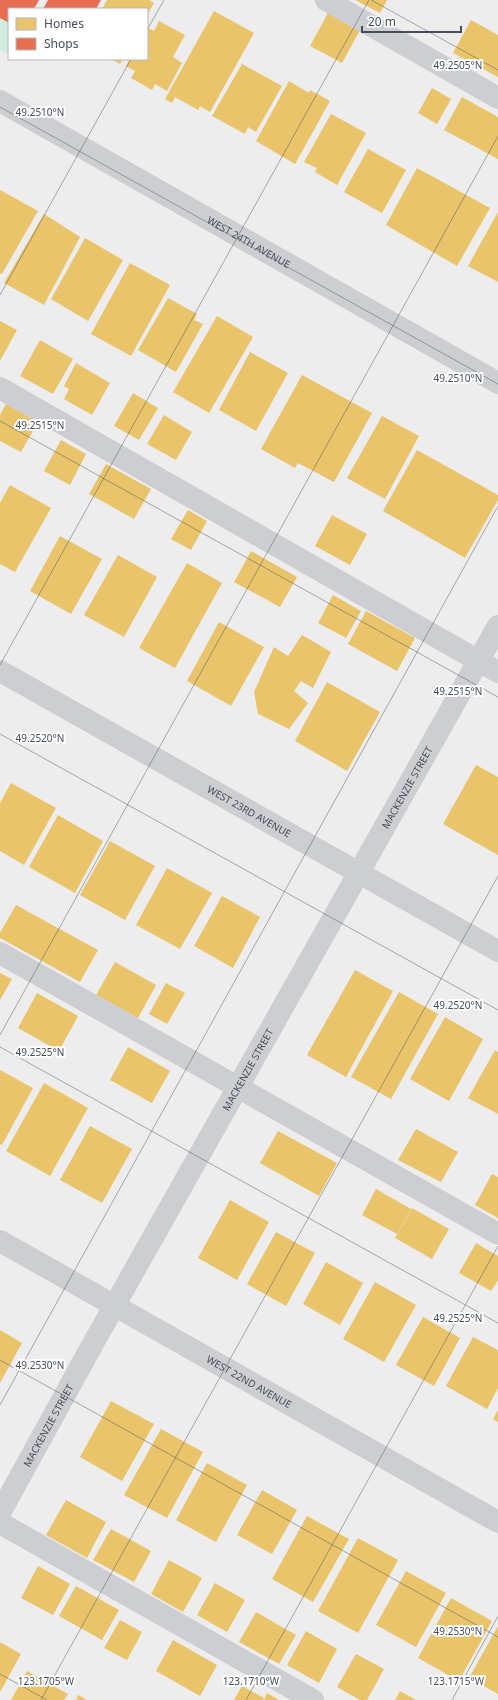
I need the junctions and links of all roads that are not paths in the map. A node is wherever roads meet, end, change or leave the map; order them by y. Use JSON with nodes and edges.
{"nodes":[{"id":1,"x":326,"y":0,"type":"edge"},
{"id":2,"x":498,"y":98,"type":"edge"},
{"id":3,"x":0,"y":101,"type":"edge"},
{"id":4,"x":498,"y":383,"type":"edge"},
{"id":5,"x":0,"y":388,"type":"edge"},
{"id":6,"x":498,"y":626,"type":"edge"},
{"id":7,"x":478,"y":662,"type":"junction"},
{"id":8,"x":0,"y":671,"type":"edge"},
{"id":9,"x":498,"y":672,"type":"edge"},
{"id":10,"x":359,"y":872,"type":"junction"},
{"id":11,"x":498,"y":951,"type":"edge"},
{"id":12,"x":0,"y":953,"type":"edge"},
{"id":13,"x":238,"y":1086,"type":"junction"},
{"id":14,"x":498,"y":1234,"type":"edge"},
{"id":15,"x":0,"y":1241,"type":"edge"},
{"id":16,"x":114,"y":1306,"type":"junction"},
{"id":17,"x":0,"y":1513,"type":"edge"},
{"id":18,"x":498,"y":1522,"type":"edge"},
{"id":19,"x":0,"y":1523,"type":"edge"},
{"id":20,"x":313,"y":1700,"type":"edge"}],
"edges":[{"from":1,"to":2,"type":"street"},
{"from":3,"to":4,"type":"street","name":"WEST 24TH AVENUE"},
{"from":5,"to":7,"type":"street"},
{"from":6,"to":7,"type":"street","name":"MACKENZIE STREET"},
{"from":7,"to":9,"type":"street"},
{"from":7,"to":10,"type":"street","name":"MACKENZIE STREET"},
{"from":8,"to":10,"type":"street","name":"WEST 23RD AVENUE"},
{"from":10,"to":11,"type":"street","name":"WEST 23RD AVENUE"},
{"from":10,"to":13,"type":"street","name":"MACKENZIE STREET"},
{"from":12,"to":13,"type":"street"},
{"from":13,"to":14,"type":"street"},
{"from":13,"to":16,"type":"street","name":"MACKENZIE STREET"},
{"from":15,"to":16,"type":"street","name":"WEST 22ND AVENUE"},
{"from":16,"to":17,"type":"street","name":"MACKENZIE STREET"},
{"from":16,"to":18,"type":"street","name":"WEST 22ND AVENUE"},
{"from":19,"to":20,"type":"street"}]}
